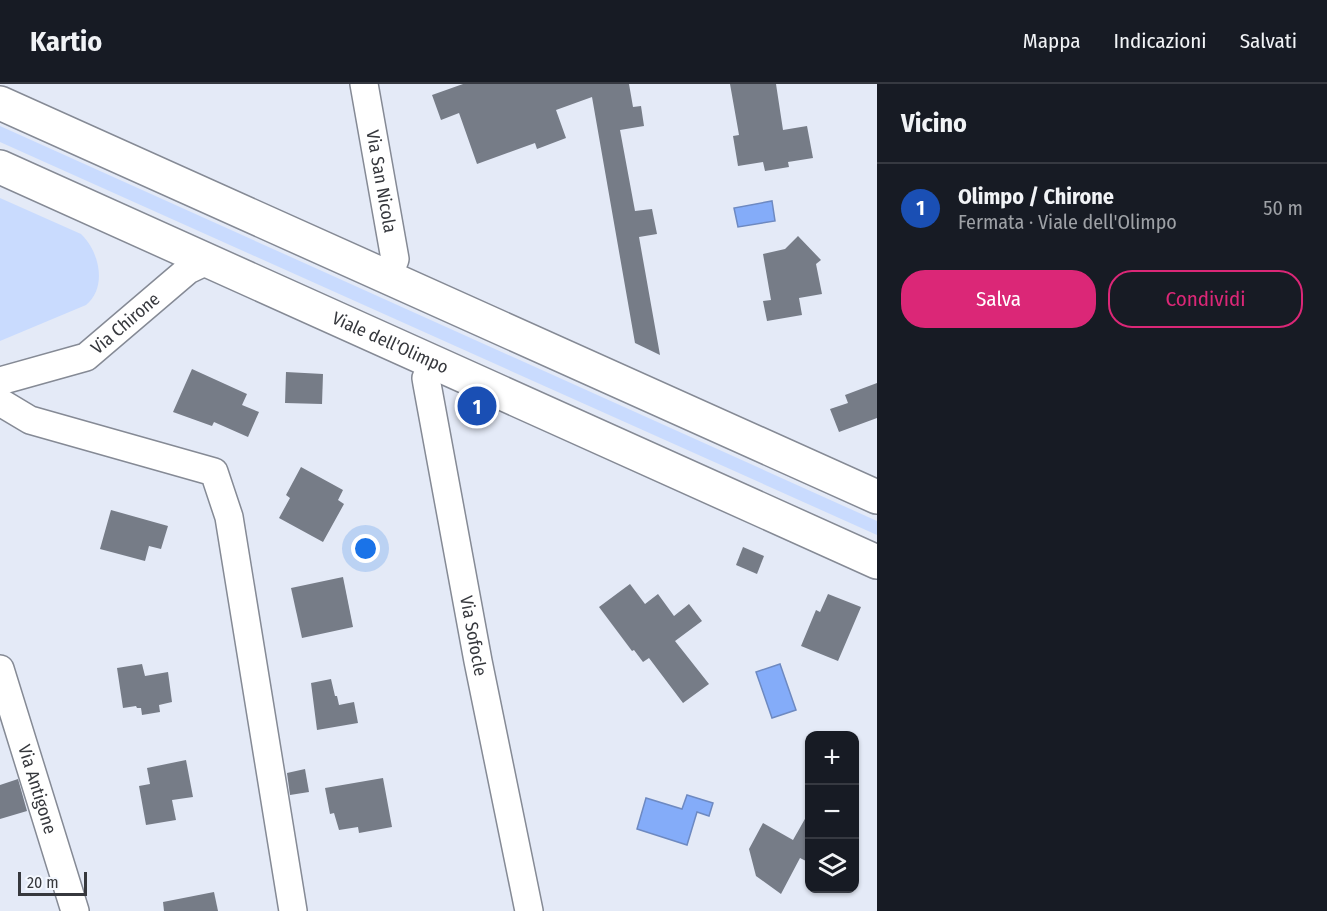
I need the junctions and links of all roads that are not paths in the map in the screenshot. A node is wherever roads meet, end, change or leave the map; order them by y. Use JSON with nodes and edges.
{"nodes":[{"id":1,"x":364,"y":84,"type":"edge"},
{"id":2,"x":0,"y":103,"type":"edge"},
{"id":3,"x":0,"y":167,"type":"edge"},
{"id":4,"x":207,"y":261,"type":"junction"},
{"id":5,"x":388,"y":277,"type":"junction"},
{"id":6,"x":434,"y":362,"type":"junction"},
{"id":7,"x":0,"y":381,"type":"edge"},
{"id":8,"x":0,"y":402,"type":"edge"},
{"id":9,"x":877,"y":497,"type":"edge"},
{"id":10,"x":877,"y":562,"type":"edge"},
{"id":11,"x":0,"y":669,"type":"edge"},
{"id":12,"x":75,"y":911,"type":"edge"},
{"id":13,"x":293,"y":911,"type":"edge"},
{"id":14,"x":529,"y":911,"type":"edge"}],
"edges":[{"from":1,"to":5,"type":"street","name":"Via San Nicola"},
{"from":2,"to":5,"type":"street"},
{"from":3,"to":4,"type":"street","name":"Viale dell'Olimpo"},
{"from":4,"to":6,"type":"street","name":"Viale dell'Olimpo"},
{"from":4,"to":7,"type":"street","name":"Via Chirone"},
{"from":5,"to":9,"type":"street"},
{"from":6,"to":10,"type":"street","name":"Viale dell'Olimpo"},
{"from":6,"to":14,"type":"street","name":"Via Sofocle"},
{"from":8,"to":13,"type":"street"},
{"from":11,"to":12,"type":"street","name":"Via Antigone"}]}
